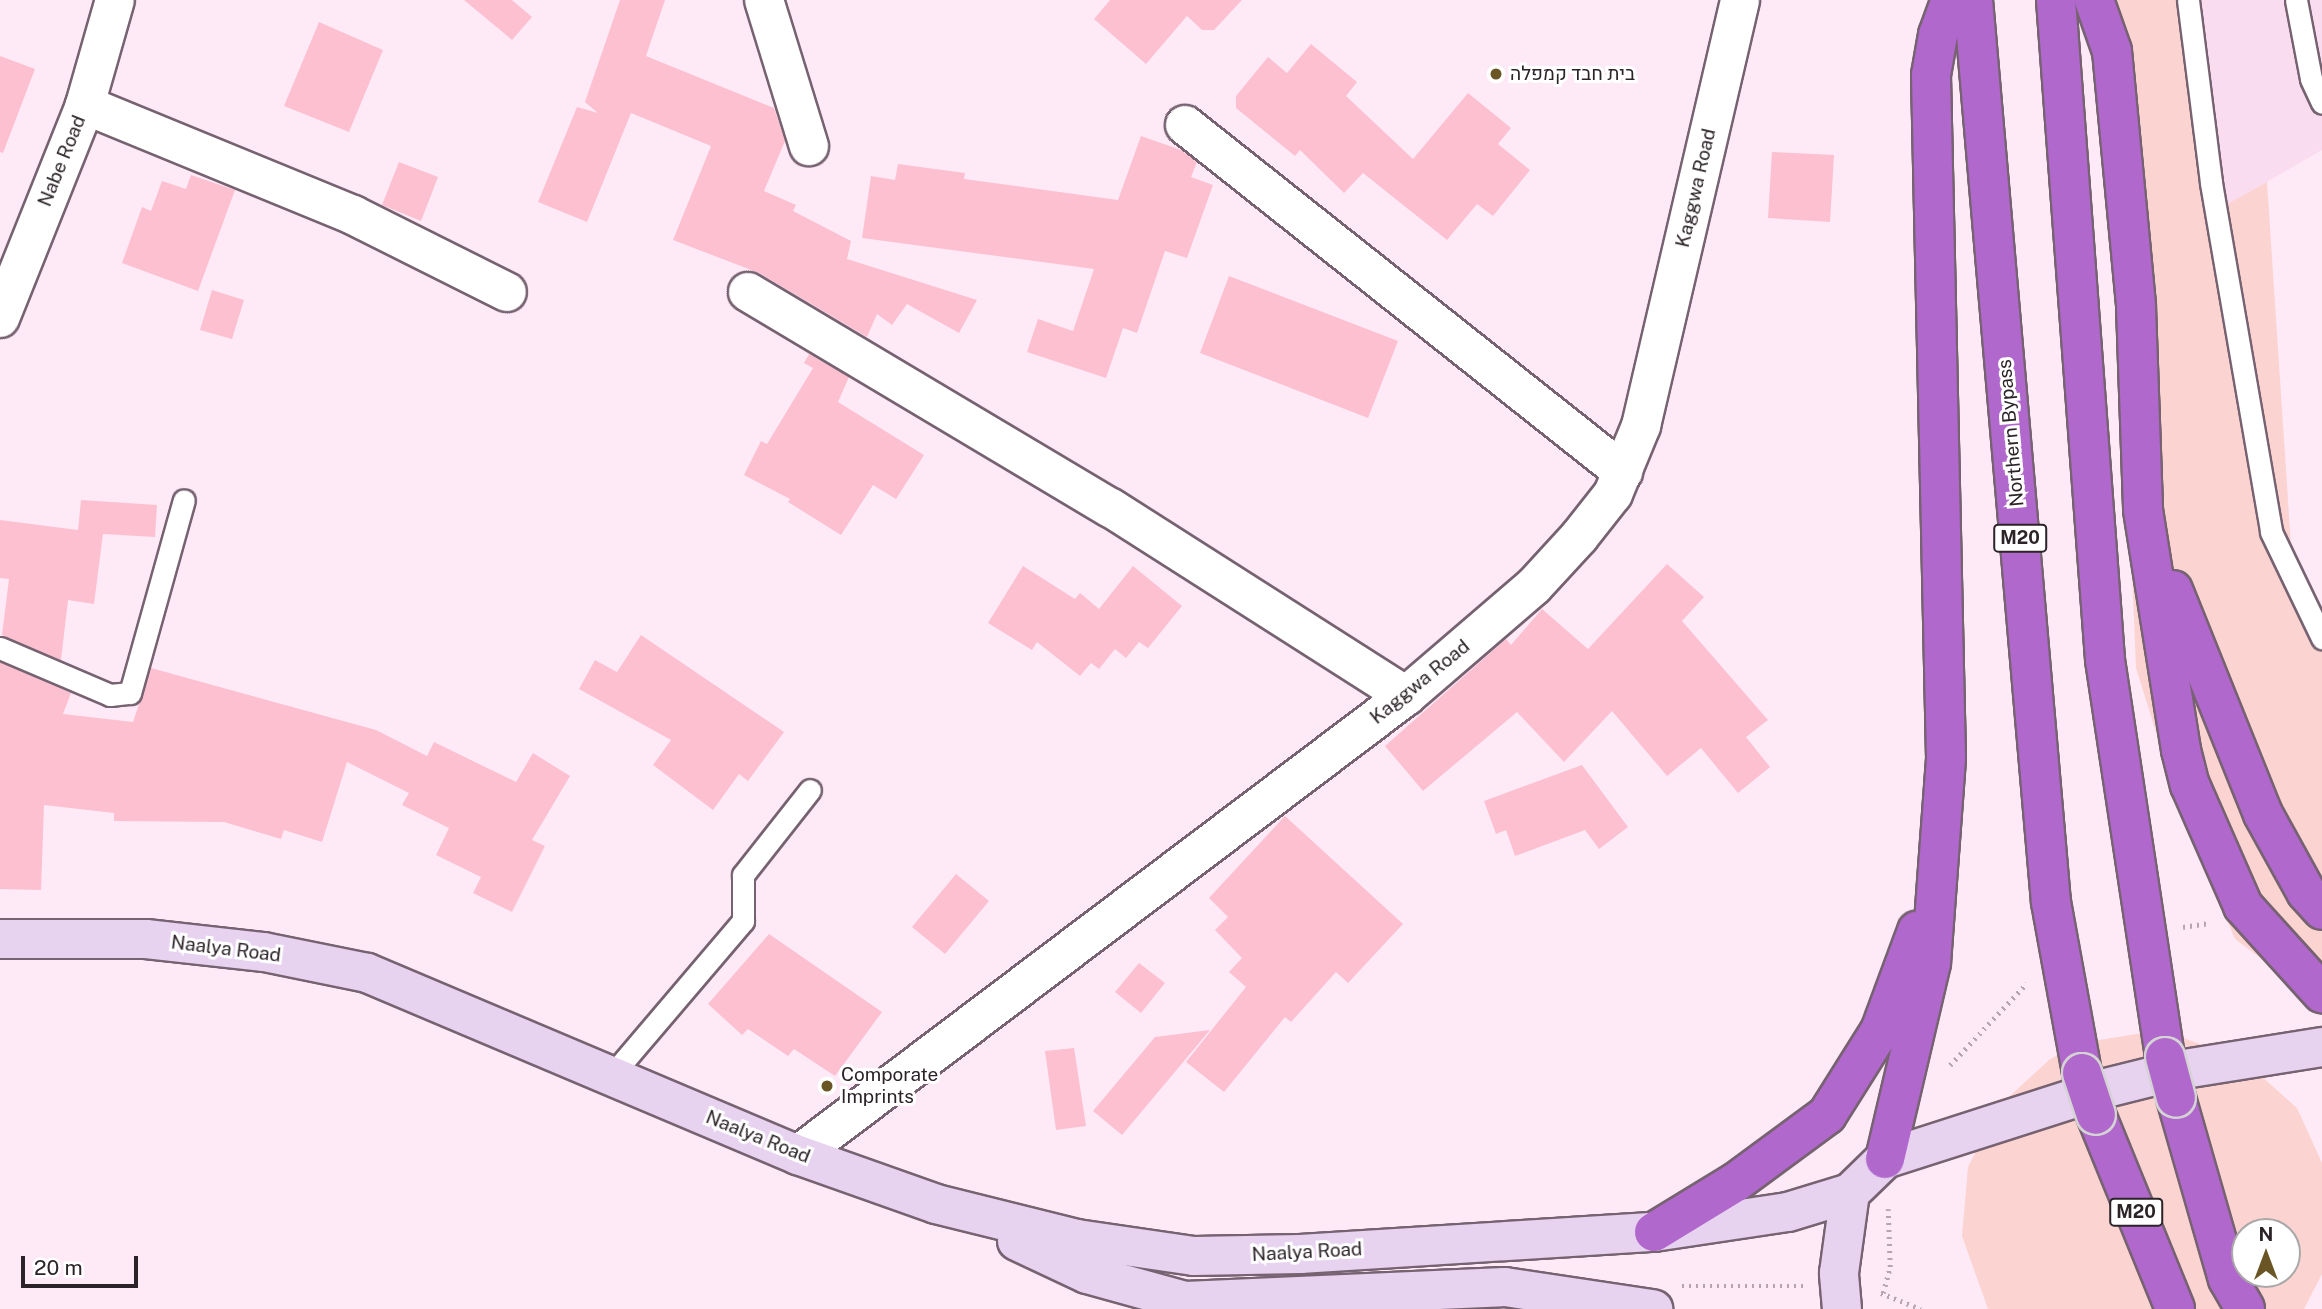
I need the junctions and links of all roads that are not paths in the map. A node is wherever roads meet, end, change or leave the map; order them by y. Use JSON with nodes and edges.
{"nodes":[{"id":1,"x":115,"y":0,"type":"edge"},
{"id":2,"x":764,"y":0,"type":"edge"},
{"id":3,"x":1740,"y":0,"type":"edge"},
{"id":4,"x":1951,"y":0,"type":"edge"},
{"id":5,"x":1973,"y":0,"type":"edge"},
{"id":6,"x":2056,"y":0,"type":"edge"},
{"id":7,"x":2094,"y":0,"type":"edge"},
{"id":8,"x":2188,"y":0,"type":"edge"},
{"id":9,"x":2296,"y":0,"type":"edge"},
{"id":10,"x":2322,"y":103,"type":"edge"},
{"id":11,"x":85,"y":105,"type":"junction"},
{"id":12,"x":1185,"y":125,"type":"dead end"},
{"id":13,"x":809,"y":146,"type":"dead end"},
{"id":14,"x":507,"y":292,"type":"dead end"},
{"id":15,"x":748,"y":292,"type":"dead end"},
{"id":16,"x":0,"y":318,"type":"edge"},
{"id":17,"x":1623,"y":472,"type":"junction"},
{"id":18,"x":184,"y":500,"type":"dead end"},
{"id":19,"x":2143,"y":510,"type":"junction"},
{"id":20,"x":2322,"y":638,"type":"edge"},
{"id":21,"x":0,"y":648,"type":"edge"},
{"id":22,"x":1406,"y":696,"type":"junction"},
{"id":23,"x":810,"y":790,"type":"dead end"},
{"id":24,"x":1937,"y":879,"type":"junction"},
{"id":25,"x":2322,"y":910,"type":"edge"},
{"id":26,"x":0,"y":939,"type":"edge"},
{"id":27,"x":2322,"y":993,"type":"edge"},
{"id":28,"x":2322,"y":1047,"type":"edge"},
{"id":29,"x":611,"y":1076,"type":"junction"},
{"id":30,"x":798,"y":1155,"type":"junction"},
{"id":31,"x":1885,"y":1159,"type":"junction"},
{"id":32,"x":1850,"y":1193,"type":"junction"},
{"id":33,"x":936,"y":1203,"type":"junction"},
{"id":34,"x":1654,"y":1232,"type":"junction"},
{"id":35,"x":1348,"y":1250,"type":"junction"},
{"id":36,"x":1496,"y":1298,"type":"edge"},
{"id":37,"x":1349,"y":1302,"type":"edge"},
{"id":38,"x":1653,"y":1309,"type":"edge"},
{"id":39,"x":1842,"y":1309,"type":"edge"},
{"id":40,"x":2175,"y":1309,"type":"edge"},
{"id":41,"x":2245,"y":1309,"type":"edge"}],
"edges":[{"from":1,"to":11,"type":"street","name":"Nabe Road"},
{"from":2,"to":13,"type":"street"},
{"from":3,"to":17,"type":"street","name":"Kaggwa Road"},
{"from":4,"to":24,"type":"highway"},
{"from":5,"to":40,"type":"highway","name":"Northern Bypass","number":"M20","bridge":true},
{"from":6,"to":41,"type":"highway","bridge":true},
{"from":7,"to":19,"type":"highway"},
{"from":8,"to":20,"type":"lane"},
{"from":9,"to":10,"type":"lane"},
{"from":11,"to":14,"type":"street"},
{"from":11,"to":16,"type":"street","name":"Nabe Road"},
{"from":12,"to":17,"type":"street"},
{"from":15,"to":22,"type":"street"},
{"from":17,"to":22,"type":"street","name":"Kaggwa Road"},
{"from":18,"to":21,"type":"lane"},
{"from":19,"to":25,"type":"highway"},
{"from":19,"to":27,"type":"highway"},
{"from":22,"to":30,"type":"street","name":"Kaggwa Road"},
{"from":23,"to":29,"type":"lane"},
{"from":24,"to":31,"type":"highway"},
{"from":24,"to":34,"type":"highway"},
{"from":26,"to":29,"type":"main road","name":"Naalya Road"},
{"from":28,"to":31,"type":"main road"},
{"from":29,"to":30,"type":"main road","name":"Naalya Road"},
{"from":30,"to":33,"type":"main road","name":"Naalya Road"},
{"from":31,"to":32,"type":"main road"},
{"from":32,"to":34,"type":"main road","name":"Naalya Road"},
{"from":32,"to":39,"type":"main road"},
{"from":33,"to":35,"type":"main road","name":"Naalya Road"},
{"from":33,"to":37,"type":"main road"},
{"from":34,"to":35,"type":"main road","name":"Naalya Road"},
{"from":35,"to":37,"type":"main road"},
{"from":36,"to":37,"type":"main road"},
{"from":36,"to":38,"type":"main road"}]}
